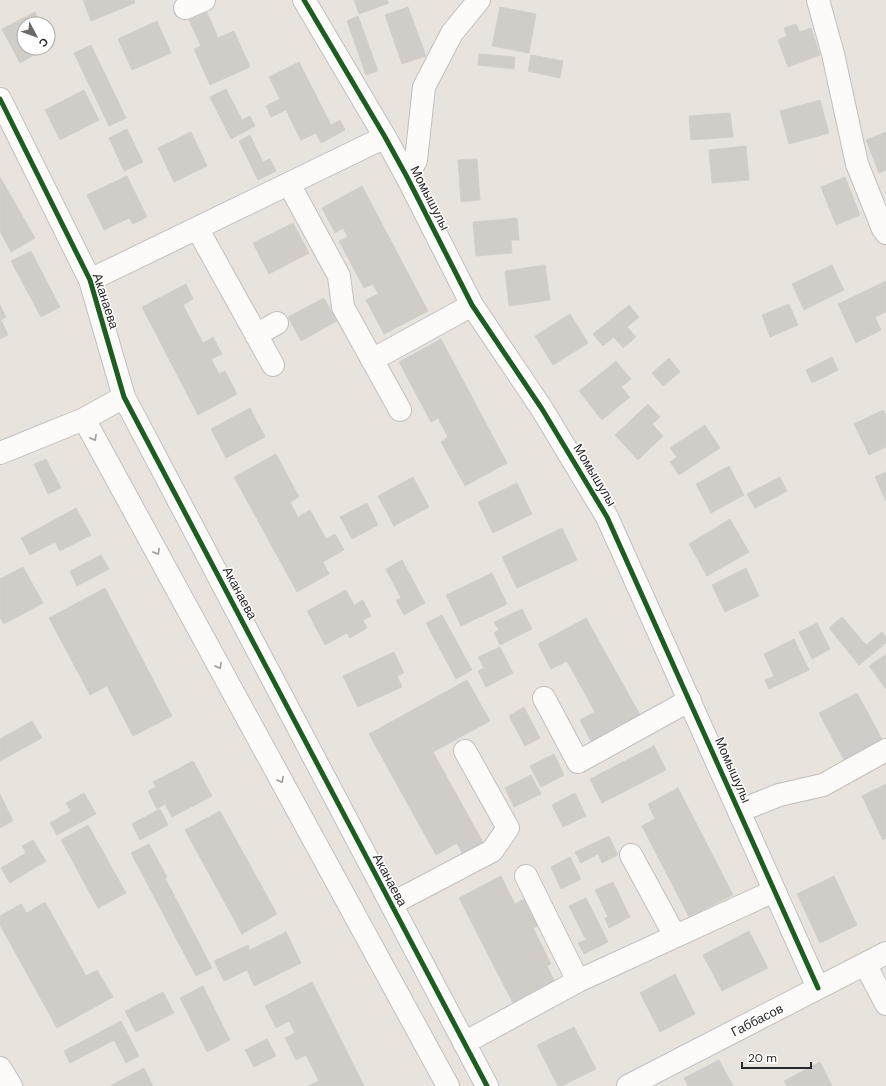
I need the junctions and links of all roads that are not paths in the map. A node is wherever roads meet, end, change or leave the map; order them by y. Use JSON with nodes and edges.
{"nodes":[{"id":1,"x":304,"y":0,"type":"edge"},
{"id":2,"x":479,"y":0,"type":"edge"},
{"id":3,"x":818,"y":0,"type":"edge"},
{"id":4,"x":0,"y":99,"type":"edge"},
{"id":5,"x":385,"y":137,"type":"junction"},
{"id":6,"x":407,"y":177,"type":"junction"},
{"id":7,"x":289,"y":184,"type":"junction"},
{"id":8,"x":196,"y":228,"type":"junction"},
{"id":9,"x":886,"y":233,"type":"edge"},
{"id":10,"x":90,"y":280,"type":"junction"},
{"id":11,"x":472,"y":305,"type":"junction"},
{"id":12,"x":277,"y":323,"type":"dead end"},
{"id":13,"x":256,"y":335,"type":"junction"},
{"id":14,"x":372,"y":360,"type":"junction"},
{"id":15,"x":273,"y":365,"type":"dead end"},
{"id":16,"x":124,"y":397,"type":"junction"},
{"id":17,"x":400,"y":410,"type":"dead end"},
{"id":18,"x":84,"y":419,"type":"junction"},
{"id":19,"x":0,"y":453,"type":"edge"},
{"id":20,"x":544,"y":698,"type":"dead end"},
{"id":21,"x":690,"y":700,"type":"junction"},
{"id":22,"x":886,"y":750,"type":"edge"},
{"id":23,"x":465,"y":751,"type":"dead end"},
{"id":24,"x":739,"y":810,"type":"junction"},
{"id":25,"x":631,"y":855,"type":"dead end"},
{"id":26,"x":526,"y":876,"type":"dead end"},
{"id":27,"x":774,"y":891,"type":"junction"},
{"id":28,"x":391,"y":904,"type":"junction"},
{"id":29,"x":675,"y":936,"type":"junction"},
{"id":30,"x":886,"y":953,"type":"edge"},
{"id":31,"x":865,"y":964,"type":"junction"},
{"id":32,"x":578,"y":981,"type":"junction"},
{"id":33,"x":818,"y":988,"type":"junction"},
{"id":34,"x":886,"y":1004,"type":"edge"},
{"id":35,"x":464,"y":1043,"type":"junction"},
{"id":36,"x":0,"y":1068,"type":"edge"},
{"id":37,"x":11,"y":1086,"type":"edge"},
{"id":38,"x":448,"y":1086,"type":"edge"},
{"id":39,"x":487,"y":1086,"type":"edge"},
{"id":40,"x":628,"y":1086,"type":"edge"}],
"edges":[{"from":1,"to":5,"type":"street","name":"Момышулы"},
{"from":2,"to":6,"type":"street"},
{"from":3,"to":9,"type":"street"},
{"from":4,"to":10,"type":"street","name":"Аканаева"},
{"from":5,"to":6,"type":"street","name":"Момышулы"},
{"from":5,"to":7,"type":"street"},
{"from":6,"to":11,"type":"street","name":"Момышулы"},
{"from":7,"to":8,"type":"street"},
{"from":7,"to":14,"type":"street"},
{"from":8,"to":10,"type":"street"},
{"from":8,"to":13,"type":"street"},
{"from":10,"to":16,"type":"street","name":"Аканаева"},
{"from":11,"to":14,"type":"street"},
{"from":11,"to":21,"type":"street","name":"Момышулы"},
{"from":12,"to":13,"type":"street"},
{"from":13,"to":15,"type":"street"},
{"from":14,"to":17,"type":"street"},
{"from":16,"to":18,"type":"street"},
{"from":16,"to":28,"type":"street","name":"Аканаева"},
{"from":18,"to":19,"type":"street"},
{"from":18,"to":38,"type":"street","one_way":true},
{"from":20,"to":21,"type":"street"},
{"from":21,"to":24,"type":"street","name":"Момышулы"},
{"from":22,"to":24,"type":"street"},
{"from":23,"to":28,"type":"street"},
{"from":24,"to":27,"type":"street","name":"Момышулы"},
{"from":25,"to":29,"type":"street"},
{"from":26,"to":32,"type":"street"},
{"from":27,"to":29,"type":"street"},
{"from":27,"to":33,"type":"street","name":"Момышулы"},
{"from":28,"to":35,"type":"street","name":"Аканаева"},
{"from":29,"to":32,"type":"street"},
{"from":30,"to":31,"type":"street","name":"Габбасов"},
{"from":31,"to":33,"type":"street","name":"Габбасов"},
{"from":31,"to":34,"type":"street"},
{"from":32,"to":35,"type":"street"},
{"from":33,"to":40,"type":"street","name":"Габбасов"},
{"from":35,"to":39,"type":"street","name":"Аканаева"},
{"from":36,"to":37,"type":"street"}]}
